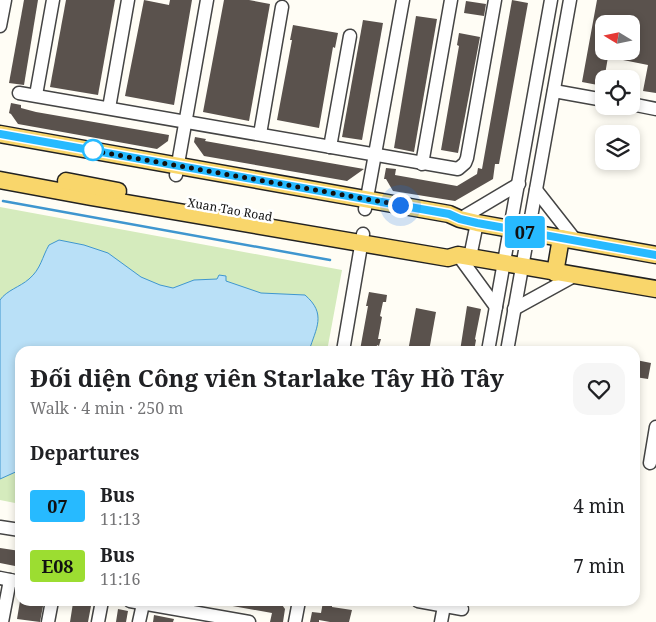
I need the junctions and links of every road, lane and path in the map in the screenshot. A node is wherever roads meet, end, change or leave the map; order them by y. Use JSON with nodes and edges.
{"nodes":[{"id":1,"x":4,"y":0,"type":"edge"},
{"id":2,"x":53,"y":0,"type":"edge"},
{"id":3,"x":128,"y":0,"type":"edge"},
{"id":4,"x":208,"y":0,"type":"edge"},
{"id":5,"x":403,"y":0,"type":"edge"},
{"id":6,"x":451,"y":0,"type":"edge"},
{"id":7,"x":495,"y":0,"type":"edge"},
{"id":8,"x":551,"y":0,"type":"edge"},
{"id":9,"x":570,"y":0,"type":"edge"},
{"id":10,"x":282,"y":7,"type":"dead end"},
{"id":11,"x":0,"y":26,"type":"edge"},
{"id":12,"x":350,"y":36,"type":"dead end"},
{"id":13,"x":554,"y":91,"type":"junction"},
{"id":14,"x":19,"y":92,"type":"dead end"},
{"id":15,"x":36,"y":96,"type":"junction"},
{"id":16,"x":595,"y":98,"type":"edge"},
{"id":17,"x":640,"y":106,"type":"edge"},
{"id":18,"x":109,"y":108,"type":"junction"},
{"id":19,"x":656,"y":109,"type":"edge"},
{"id":20,"x":186,"y":121,"type":"junction"},
{"id":21,"x":0,"y":134,"type":"edge"},
{"id":22,"x":260,"y":134,"type":"junction"},
{"id":23,"x":0,"y":143,"type":"edge"},
{"id":24,"x":330,"y":147,"type":"junction"},
{"id":25,"x":375,"y":155,"type":"junction"},
{"id":26,"x":422,"y":164,"type":"junction"},
{"id":27,"x":0,"y":170,"type":"edge"},
{"id":28,"x":177,"y":170,"type":"junction"},
{"id":29,"x":0,"y":180,"type":"edge"},
{"id":30,"x":518,"y":184,"type":"junction"},
{"id":31,"x":536,"y":190,"type":"junction"},
{"id":32,"x":366,"y":204,"type":"junction"},
{"id":33,"x":460,"y":219,"type":"junction"},
{"id":34,"x":477,"y":223,"type":"junction"},
{"id":35,"x":510,"y":230,"type":"junction"},
{"id":36,"x":528,"y":232,"type":"junction"},
{"id":37,"x":362,"y":239,"type":"junction"},
{"id":38,"x":569,"y":240,"type":"junction"},
{"id":39,"x":656,"y":255,"type":"edge"},
{"id":40,"x":464,"y":256,"type":"junction"},
{"id":41,"x":504,"y":264,"type":"junction"},
{"id":42,"x":522,"y":267,"type":"junction"},
{"id":43,"x":555,"y":272,"type":"junction"},
{"id":44,"x":574,"y":276,"type":"junction"},
{"id":45,"x":656,"y":289,"type":"edge"},
{"id":46,"x":496,"y":307,"type":"junction"},
{"id":47,"x":514,"y":309,"type":"junction"},
{"id":48,"x":344,"y":346,"type":"edge"},
{"id":49,"x":489,"y":346,"type":"edge"},
{"id":50,"x":508,"y":346,"type":"edge"},
{"id":51,"x":656,"y":427,"type":"edge"},
{"id":52,"x":650,"y":463,"type":"dead end"},
{"id":53,"x":0,"y":527,"type":"edge"},
{"id":54,"x":15,"y":529,"type":"edge"},
{"id":55,"x":10,"y":580,"type":"edge"},
{"id":56,"x":51,"y":606,"type":"edge"},
{"id":57,"x":101,"y":606,"type":"edge"},
{"id":58,"x":137,"y":606,"type":"edge"},
{"id":59,"x":152,"y":606,"type":"edge"},
{"id":60,"x":298,"y":606,"type":"edge"},
{"id":61,"x":444,"y":606,"type":"edge"},
{"id":62,"x":449,"y":606,"type":"edge"},
{"id":63,"x":462,"y":611,"type":"edge"},
{"id":64,"x":193,"y":617,"type":"edge"},
{"id":65,"x":2,"y":622,"type":"edge"},
{"id":66,"x":48,"y":622,"type":"edge"},
{"id":67,"x":98,"y":622,"type":"edge"},
{"id":68,"x":139,"y":622,"type":"edge"},
{"id":69,"x":249,"y":622,"type":"edge"},
{"id":70,"x":295,"y":622,"type":"edge"},
{"id":71,"x":441,"y":622,"type":"edge"}],
"edges":[{"from":1,"to":11,"type":"street"},
{"from":2,"to":15,"type":"street"},
{"from":3,"to":18,"type":"street"},
{"from":4,"to":20,"type":"street"},
{"from":5,"to":25,"type":"street"},
{"from":6,"to":26,"type":"street"},
{"from":7,"to":26,"type":"street"},
{"from":8,"to":30,"type":"street"},
{"from":9,"to":13,"type":"street"},
{"from":10,"to":22,"type":"street"},
{"from":12,"to":24,"type":"street"},
{"from":13,"to":16,"type":"street"},
{"from":13,"to":31,"type":"street"},
{"from":14,"to":15,"type":"street"},
{"from":15,"to":18,"type":"street"},
{"from":17,"to":19,"type":"street"},
{"from":18,"to":20,"type":"street"},
{"from":20,"to":22,"type":"street"},
{"from":20,"to":28,"type":"street"},
{"from":21,"to":28,"type":"main road"},
{"from":22,"to":24,"type":"street"},
{"from":23,"to":28,"type":"main road"},
{"from":24,"to":25,"type":"street"},
{"from":25,"to":26,"type":"street"},
{"from":25,"to":32,"type":"street"},
{"from":27,"to":37,"type":"main road","name":"Xuan Tao Road"},
{"from":28,"to":32,"type":"main road"},
{"from":29,"to":37,"type":"main road","name":"Xuan Tao Road"},
{"from":30,"to":33,"type":"street"},
{"from":30,"to":35,"type":"street"},
{"from":31,"to":36,"type":"street"},
{"from":31,"to":38,"type":"street"},
{"from":32,"to":33,"type":"main road"},
{"from":33,"to":34,"type":"main road"},
{"from":34,"to":35,"type":"main road"},
{"from":34,"to":40,"type":"street"},
{"from":35,"to":36,"type":"main road"},
{"from":35,"to":41,"type":"street"},
{"from":36,"to":38,"type":"main road"},
{"from":36,"to":42,"type":"street"},
{"from":37,"to":40,"type":"main road","name":"Xuan Tao Road"},
{"from":37,"to":48,"type":"street"},
{"from":38,"to":39,"type":"main road"},
{"from":38,"to":43,"type":"main road"},
{"from":40,"to":41,"type":"main road","name":"Xuan Tao Road"},
{"from":40,"to":46,"type":"street"},
{"from":41,"to":42,"type":"main road","name":"Xuan Tao Road"},
{"from":41,"to":46,"type":"street"},
{"from":42,"to":43,"type":"main road","name":"Xuan Tao Road"},
{"from":42,"to":47,"type":"street"},
{"from":43,"to":44,"type":"main road","name":"Xuan Tao Road"},
{"from":44,"to":45,"type":"main road","name":"Xuan Tao Road"},
{"from":44,"to":47,"type":"street"},
{"from":46,"to":49,"type":"street"},
{"from":47,"to":50,"type":"street"},
{"from":51,"to":52,"type":"street"},
{"from":53,"to":54,"type":"street"},
{"from":55,"to":65,"type":"street"},
{"from":56,"to":66,"type":"street"},
{"from":57,"to":67,"type":"street"},
{"from":58,"to":68,"type":"street"},
{"from":59,"to":64,"type":"street"},
{"from":60,"to":70,"type":"street"},
{"from":61,"to":71,"type":"street"},
{"from":62,"to":63,"type":"street"},
{"from":64,"to":69,"type":"street"}]}
